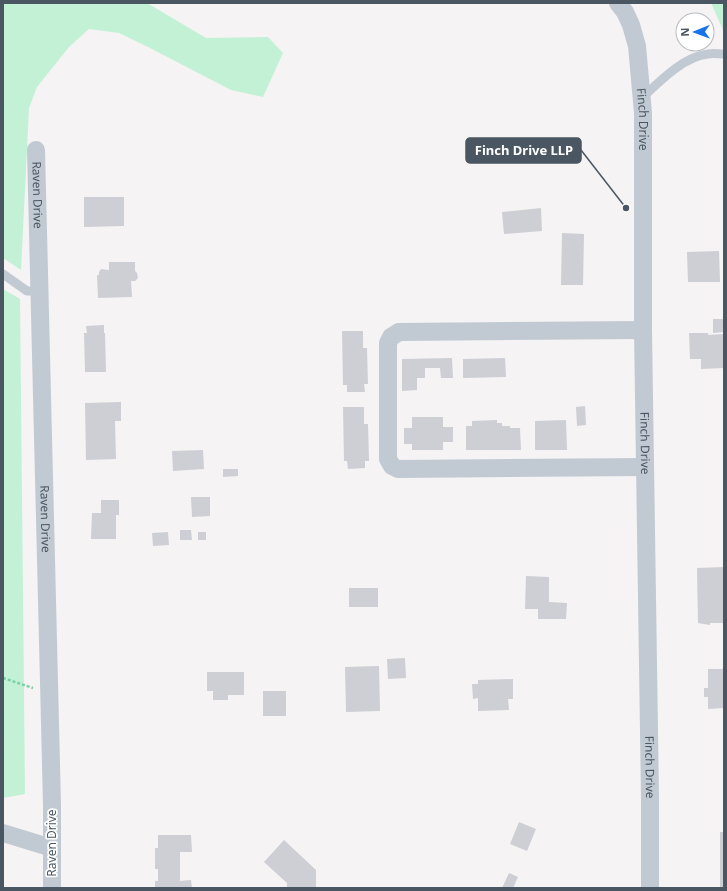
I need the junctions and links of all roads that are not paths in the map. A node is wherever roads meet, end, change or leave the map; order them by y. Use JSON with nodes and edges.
{"nodes":[{"id":1,"x":618,"y":3,"type":"edge"},
{"id":2,"x":724,"y":54,"type":"edge"},
{"id":3,"x":642,"y":98,"type":"junction"},
{"id":4,"x":36,"y":150,"type":"dead end"},
{"id":5,"x":3,"y":274,"type":"edge"},
{"id":6,"x":40,"y":291,"type":"junction"},
{"id":7,"x":643,"y":330,"type":"junction"},
{"id":8,"x":645,"y":467,"type":"junction"},
{"id":9,"x":3,"y":833,"type":"edge"},
{"id":10,"x":52,"y":848,"type":"junction"},
{"id":11,"x":52,"y":888,"type":"edge"},
{"id":12,"x":650,"y":888,"type":"edge"}],
"edges":[{"from":1,"to":3,"type":"street","name":"Finch Drive"},
{"from":2,"to":3,"type":"lane"},
{"from":3,"to":7,"type":"street","name":"Finch Drive"},
{"from":4,"to":6,"type":"street","name":"Raven Drive"},
{"from":5,"to":6,"type":"lane"},
{"from":6,"to":10,"type":"street","name":"Raven Drive"},
{"from":7,"to":8,"type":"street","name":"Finch Drive"},
{"from":7,"to":8,"type":"street"},
{"from":8,"to":12,"type":"street","name":"Finch Drive"},
{"from":9,"to":10,"type":"street"},
{"from":10,"to":11,"type":"street","name":"Raven Drive"}]}
